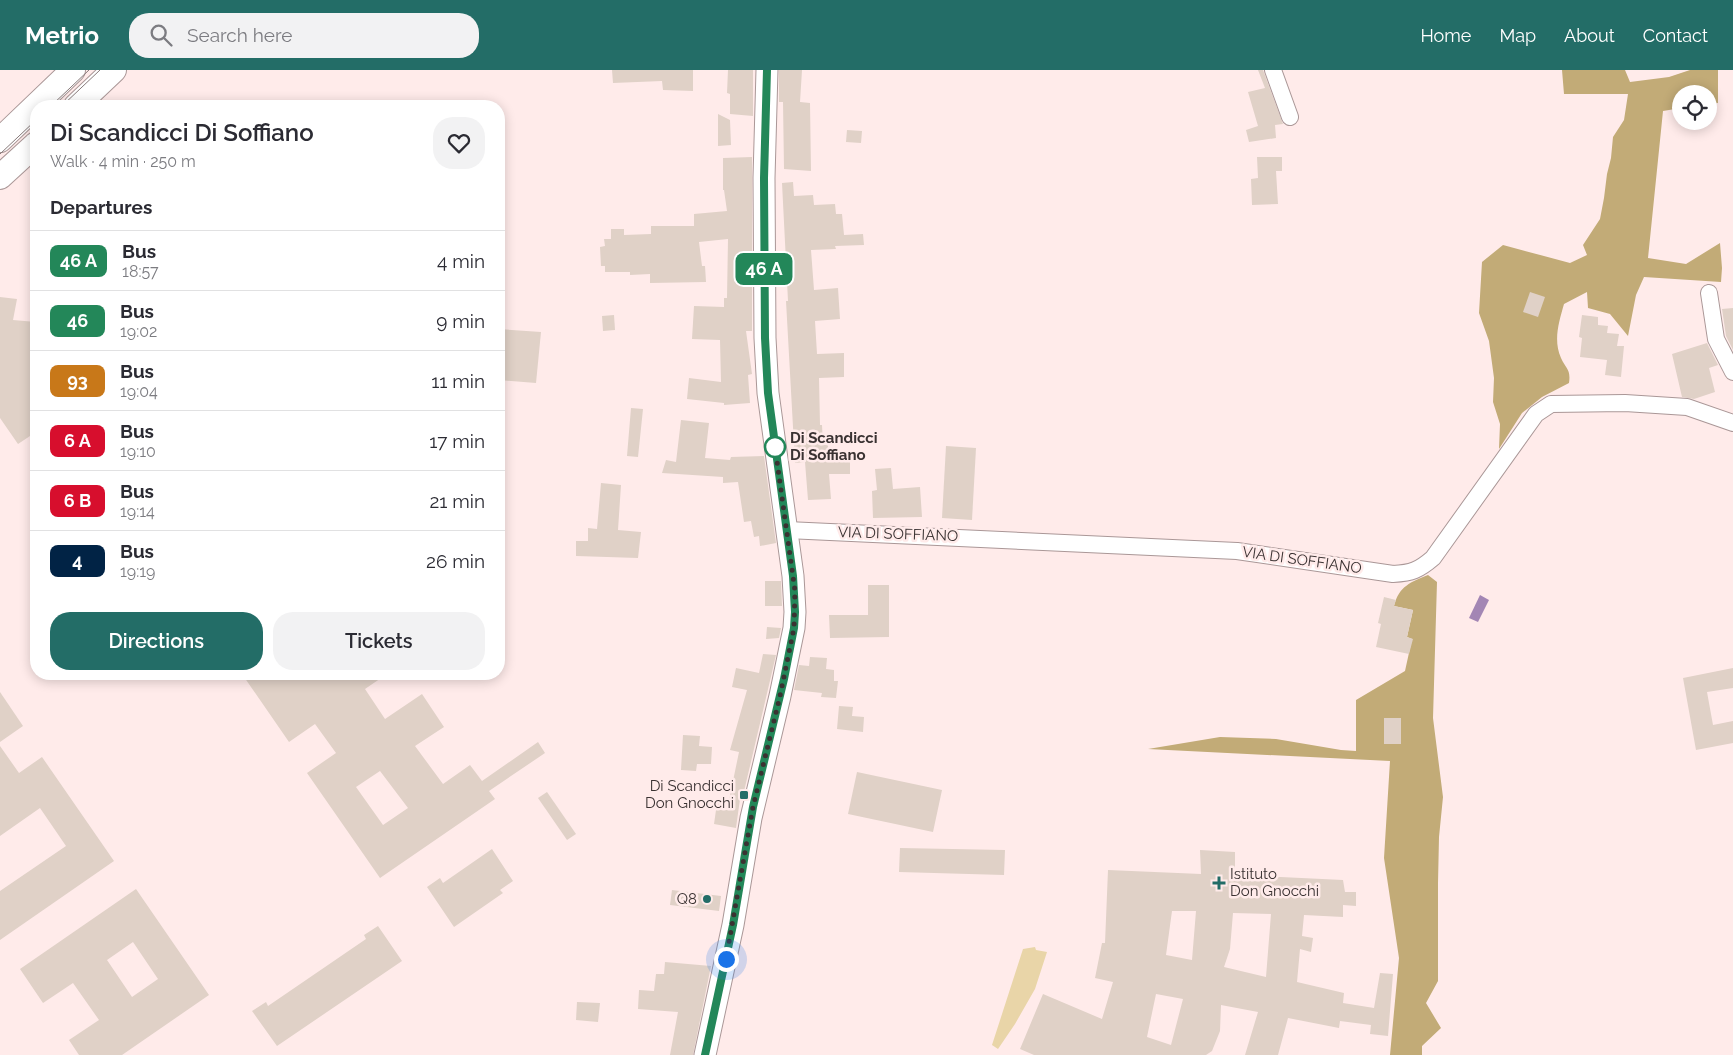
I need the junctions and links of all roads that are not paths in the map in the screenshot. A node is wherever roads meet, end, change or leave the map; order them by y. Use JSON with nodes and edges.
{"nodes":[{"id":1,"x":73,"y":70,"type":"edge"},
{"id":2,"x":114,"y":70,"type":"edge"},
{"id":3,"x":766,"y":70,"type":"edge"},
{"id":4,"x":1273,"y":70,"type":"edge"},
{"id":5,"x":42,"y":100,"type":"edge"},
{"id":6,"x":82,"y":100,"type":"edge"},
{"id":7,"x":30,"y":111,"type":"edge"},
{"id":8,"x":1290,"y":116,"type":"dead end"},
{"id":9,"x":0,"y":140,"type":"edge"},
{"id":10,"x":30,"y":150,"type":"edge"},
{"id":11,"x":0,"y":177,"type":"edge"},
{"id":12,"x":1710,"y":293,"type":"dead end"},
{"id":13,"x":1733,"y":372,"type":"edge"},
{"id":14,"x":1733,"y":423,"type":"edge"},
{"id":15,"x":786,"y":530,"type":"junction"},
{"id":16,"x":705,"y":1055,"type":"edge"}],
"edges":[{"from":1,"to":5,"type":"main road"},
{"from":2,"to":6,"type":"main road"},
{"from":3,"to":15,"type":"street"},
{"from":4,"to":8,"type":"street"},
{"from":7,"to":9,"type":"main road"},
{"from":10,"to":11,"type":"main road"},
{"from":12,"to":13,"type":"street"},
{"from":14,"to":15,"type":"street","name":"VIA DI SOFFIANO"},
{"from":15,"to":16,"type":"street"}]}
